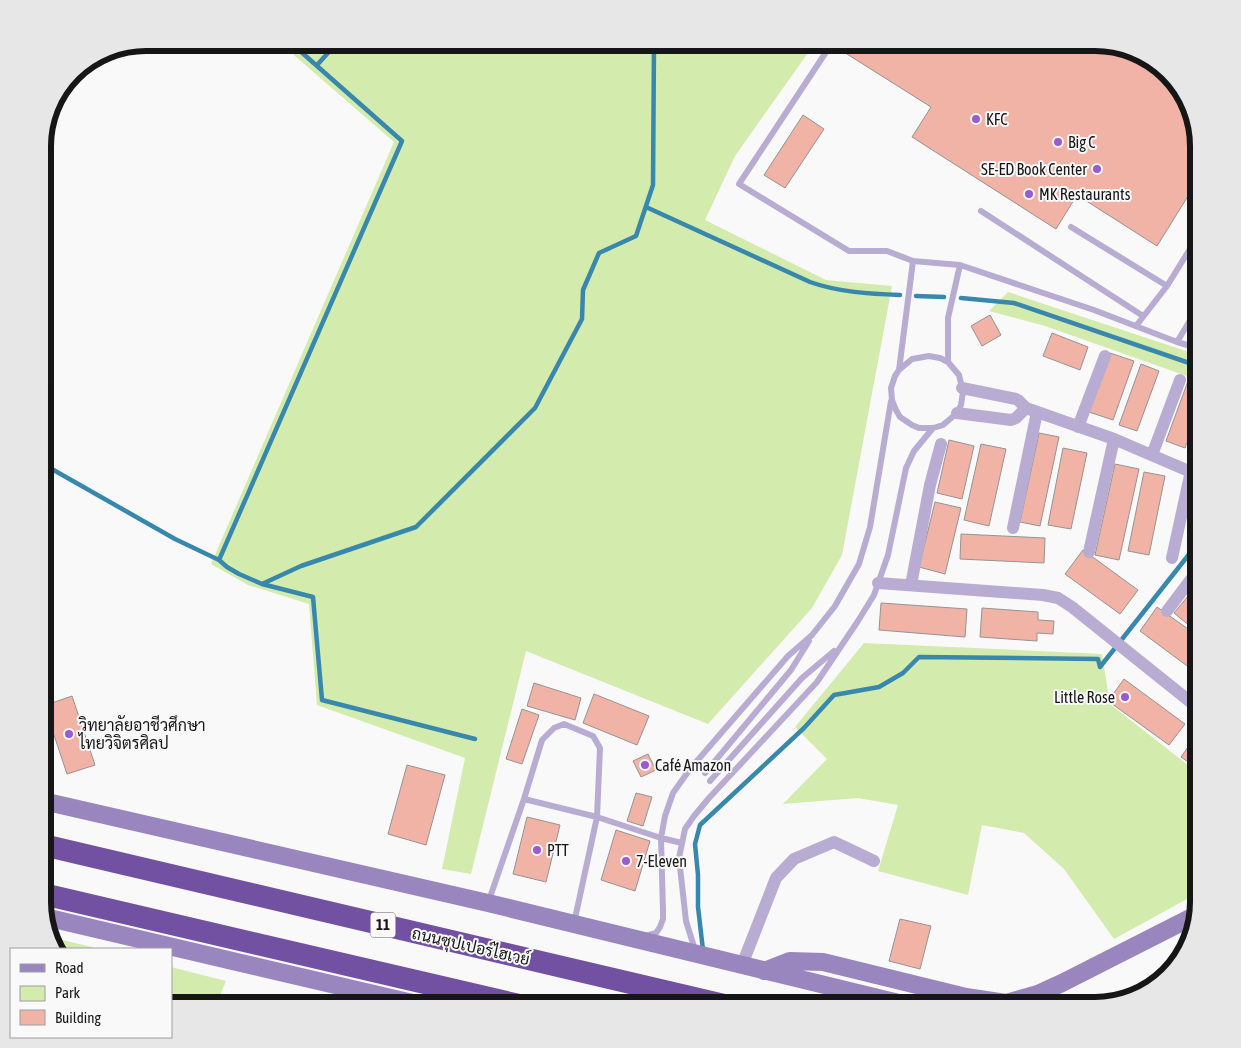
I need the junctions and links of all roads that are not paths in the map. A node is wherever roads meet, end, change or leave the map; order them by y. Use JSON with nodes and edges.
{"nodes":[{"id":1,"x":826,"y":51,"type":"edge"},
{"id":2,"x":981,"y":211,"type":"dead end"},
{"id":3,"x":1071,"y":227,"type":"dead end"},
{"id":4,"x":1190,"y":249,"type":"edge"},
{"id":5,"x":913,"y":261,"type":"junction"},
{"id":6,"x":960,"y":266,"type":"junction"},
{"id":7,"x":1167,"y":286,"type":"junction"},
{"id":8,"x":1144,"y":316,"type":"junction"},
{"id":9,"x":1190,"y":320,"type":"edge"},
{"id":10,"x":1136,"y":326,"type":"junction"},
{"id":11,"x":1177,"y":342,"type":"junction"},
{"id":12,"x":1190,"y":346,"type":"edge"},
{"id":13,"x":1105,"y":356,"type":"dead end"},
{"id":14,"x":948,"y":362,"type":"junction"},
{"id":15,"x":899,"y":370,"type":"junction"},
{"id":16,"x":1180,"y":380,"type":"dead end"},
{"id":17,"x":962,"y":388,"type":"junction"},
{"id":18,"x":892,"y":400,"type":"junction"},
{"id":19,"x":1032,"y":410,"type":"junction"},
{"id":20,"x":957,"y":412,"type":"junction"},
{"id":21,"x":1078,"y":426,"type":"junction"},
{"id":22,"x":932,"y":428,"type":"junction"},
{"id":23,"x":1114,"y":440,"type":"junction"},
{"id":24,"x":941,"y":444,"type":"dead end"},
{"id":25,"x":1152,"y":455,"type":"junction"},
{"id":26,"x":1190,"y":471,"type":"edge"},
{"id":27,"x":1190,"y":488,"type":"edge"},
{"id":28,"x":1013,"y":528,"type":"dead end"},
{"id":29,"x":1089,"y":552,"type":"dead end"},
{"id":30,"x":1172,"y":558,"type":"dead end"},
{"id":31,"x":1190,"y":581,"type":"edge"},
{"id":32,"x":878,"y":582,"type":"junction"},
{"id":33,"x":911,"y":585,"type":"junction"},
{"id":34,"x":1167,"y":611,"type":"dead end"},
{"id":35,"x":812,"y":635,"type":"junction"},
{"id":36,"x":839,"y":648,"type":"junction"},
{"id":37,"x":1190,"y":702,"type":"edge"},
{"id":38,"x":705,"y":773,"type":"dead end"},
{"id":39,"x":710,"y":781,"type":"dead end"},
{"id":40,"x":524,"y":799,"type":"junction"},
{"id":41,"x":51,"y":803,"type":"edge"},
{"id":42,"x":597,"y":817,"type":"junction"},
{"id":43,"x":661,"y":838,"type":"junction"},
{"id":44,"x":682,"y":843,"type":"junction"},
{"id":45,"x":51,"y":847,"type":"edge"},
{"id":46,"x":874,"y":861,"type":"dead end"},
{"id":47,"x":51,"y":896,"type":"edge"},
{"id":48,"x":488,"y":903,"type":"junction"},
{"id":49,"x":53,"y":919,"type":"edge"},
{"id":50,"x":1188,"y":919,"type":"edge"},
{"id":51,"x":574,"y":924,"type":"junction"},
{"id":52,"x":634,"y":939,"type":"junction"},
{"id":53,"x":696,"y":954,"type":"junction"},
{"id":54,"x":742,"y":965,"type":"junction"},
{"id":55,"x":764,"y":971,"type":"junction"},
{"id":56,"x":383,"y":997,"type":"edge"},
{"id":57,"x":481,"y":997,"type":"edge"},
{"id":58,"x":686,"y":997,"type":"edge"},
{"id":59,"x":870,"y":997,"type":"edge"},
{"id":60,"x":966,"y":997,"type":"edge"},
{"id":61,"x":1027,"y":997,"type":"edge"}],
"edges":[{"from":1,"to":5,"type":"lane"},
{"from":2,"to":8,"type":"lane"},
{"from":3,"to":7,"type":"lane"},
{"from":4,"to":7,"type":"lane"},
{"from":5,"to":6,"type":"lane"},
{"from":5,"to":15,"type":"lane"},
{"from":6,"to":10,"type":"lane"},
{"from":6,"to":14,"type":"lane"},
{"from":7,"to":8,"type":"lane"},
{"from":8,"to":10,"type":"lane"},
{"from":9,"to":11,"type":"lane"},
{"from":10,"to":11,"type":"lane"},
{"from":11,"to":12,"type":"lane"},
{"from":13,"to":21,"type":"street"},
{"from":14,"to":15,"type":"lane"},
{"from":14,"to":17,"type":"lane"},
{"from":15,"to":18,"type":"lane"},
{"from":16,"to":25,"type":"street"},
{"from":17,"to":19,"type":"street"},
{"from":17,"to":20,"type":"lane"},
{"from":18,"to":22,"type":"lane"},
{"from":18,"to":35,"type":"lane"},
{"from":19,"to":20,"type":"street"},
{"from":19,"to":21,"type":"street"},
{"from":19,"to":28,"type":"street"},
{"from":20,"to":22,"type":"lane"},
{"from":21,"to":23,"type":"street"},
{"from":22,"to":32,"type":"lane"},
{"from":23,"to":25,"type":"street"},
{"from":23,"to":29,"type":"street"},
{"from":24,"to":33,"type":"street"},
{"from":25,"to":26,"type":"street"},
{"from":27,"to":30,"type":"street"},
{"from":31,"to":34,"type":"street"},
{"from":32,"to":33,"type":"street"},
{"from":32,"to":36,"type":"lane"},
{"from":33,"to":37,"type":"street"},
{"from":35,"to":38,"type":"lane"},
{"from":35,"to":43,"type":"lane"},
{"from":36,"to":39,"type":"lane"},
{"from":36,"to":44,"type":"lane"},
{"from":40,"to":42,"type":"lane"},
{"from":40,"to":42,"type":"lane"},
{"from":40,"to":48,"type":"lane"},
{"from":41,"to":48,"type":"main road"},
{"from":42,"to":43,"type":"lane"},
{"from":42,"to":51,"type":"lane"},
{"from":43,"to":44,"type":"lane"},
{"from":43,"to":52,"type":"lane"},
{"from":44,"to":53,"type":"lane"},
{"from":45,"to":58,"type":"highway","name":"ถนนซุปเปอร์ไฮเวย์","number":"11"},
{"from":46,"to":54,"type":"street"},
{"from":47,"to":57,"type":"highway"},
{"from":48,"to":51,"type":"main road"},
{"from":49,"to":56,"type":"main road"},
{"from":50,"to":61,"type":"main road"},
{"from":51,"to":52,"type":"main road"},
{"from":52,"to":53,"type":"main road"},
{"from":53,"to":54,"type":"main road"},
{"from":54,"to":55,"type":"main road"},
{"from":55,"to":59,"type":"main road"},
{"from":55,"to":60,"type":"main road"}]}
